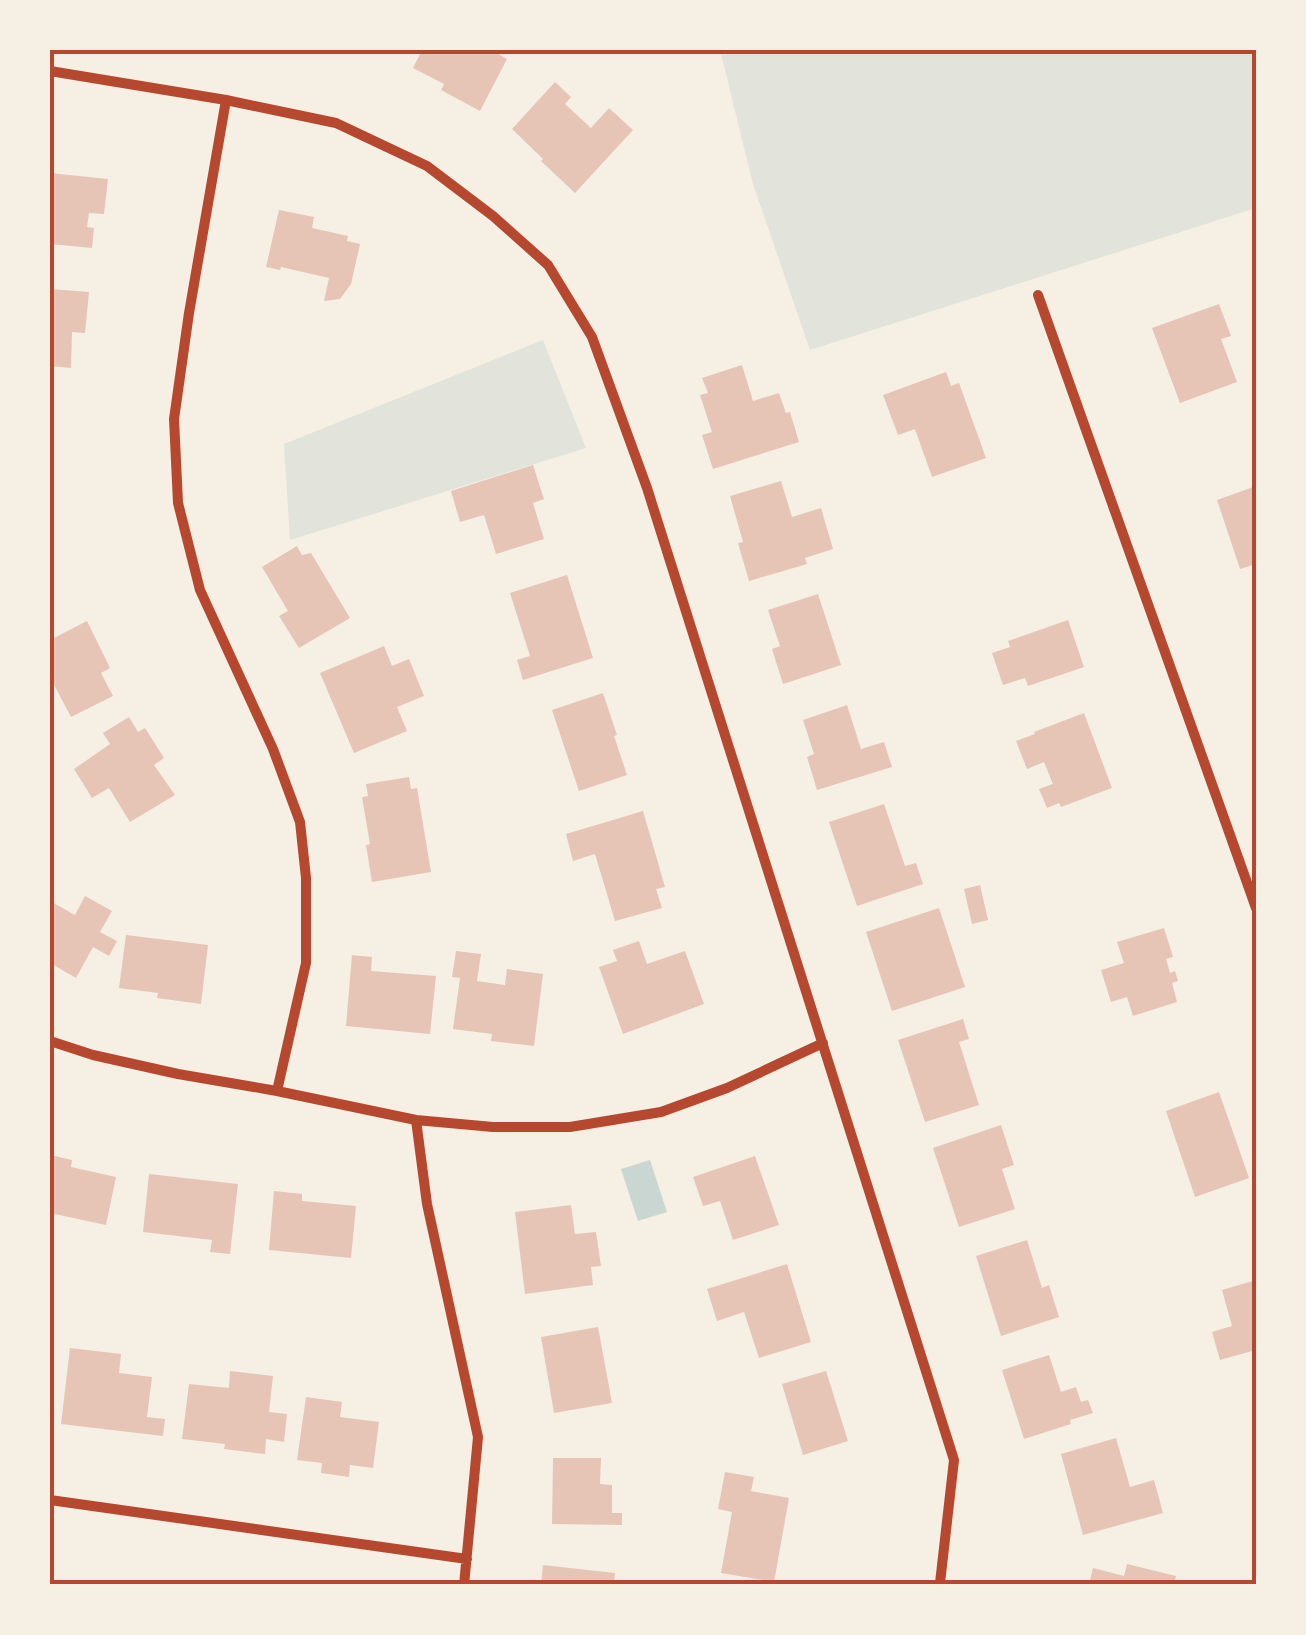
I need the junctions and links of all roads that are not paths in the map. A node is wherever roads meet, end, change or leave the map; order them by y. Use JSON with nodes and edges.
{"nodes":[{"id":1,"x":50,"y":72,"type":"edge"},
{"id":2,"x":226,"y":100,"type":"junction"},
{"id":3,"x":1038,"y":295,"type":"dead end"},
{"id":4,"x":1252,"y":881,"type":"edge"},
{"id":5,"x":1256,"y":908,"type":"edge"},
{"id":6,"x":50,"y":1041,"type":"edge"},
{"id":7,"x":823,"y":1043,"type":"junction"},
{"id":8,"x":276,"y":1091,"type":"junction"},
{"id":9,"x":416,"y":1120,"type":"junction"},
{"id":10,"x":50,"y":1500,"type":"edge"},
{"id":11,"x":467,"y":1559,"type":"junction"},
{"id":12,"x":940,"y":1583,"type":"edge"},
{"id":13,"x":464,"y":1585,"type":"edge"}],
"edges":[{"from":1,"to":2,"type":"street"},
{"from":2,"to":7,"type":"street"},
{"from":2,"to":8,"type":"street"},
{"from":3,"to":4,"type":"street"},
{"from":4,"to":5,"type":"street"},
{"from":6,"to":8,"type":"street"},
{"from":7,"to":9,"type":"street"},
{"from":7,"to":12,"type":"street"},
{"from":8,"to":9,"type":"street"},
{"from":9,"to":11,"type":"street"},
{"from":10,"to":11,"type":"street"},
{"from":11,"to":13,"type":"street"}]}
